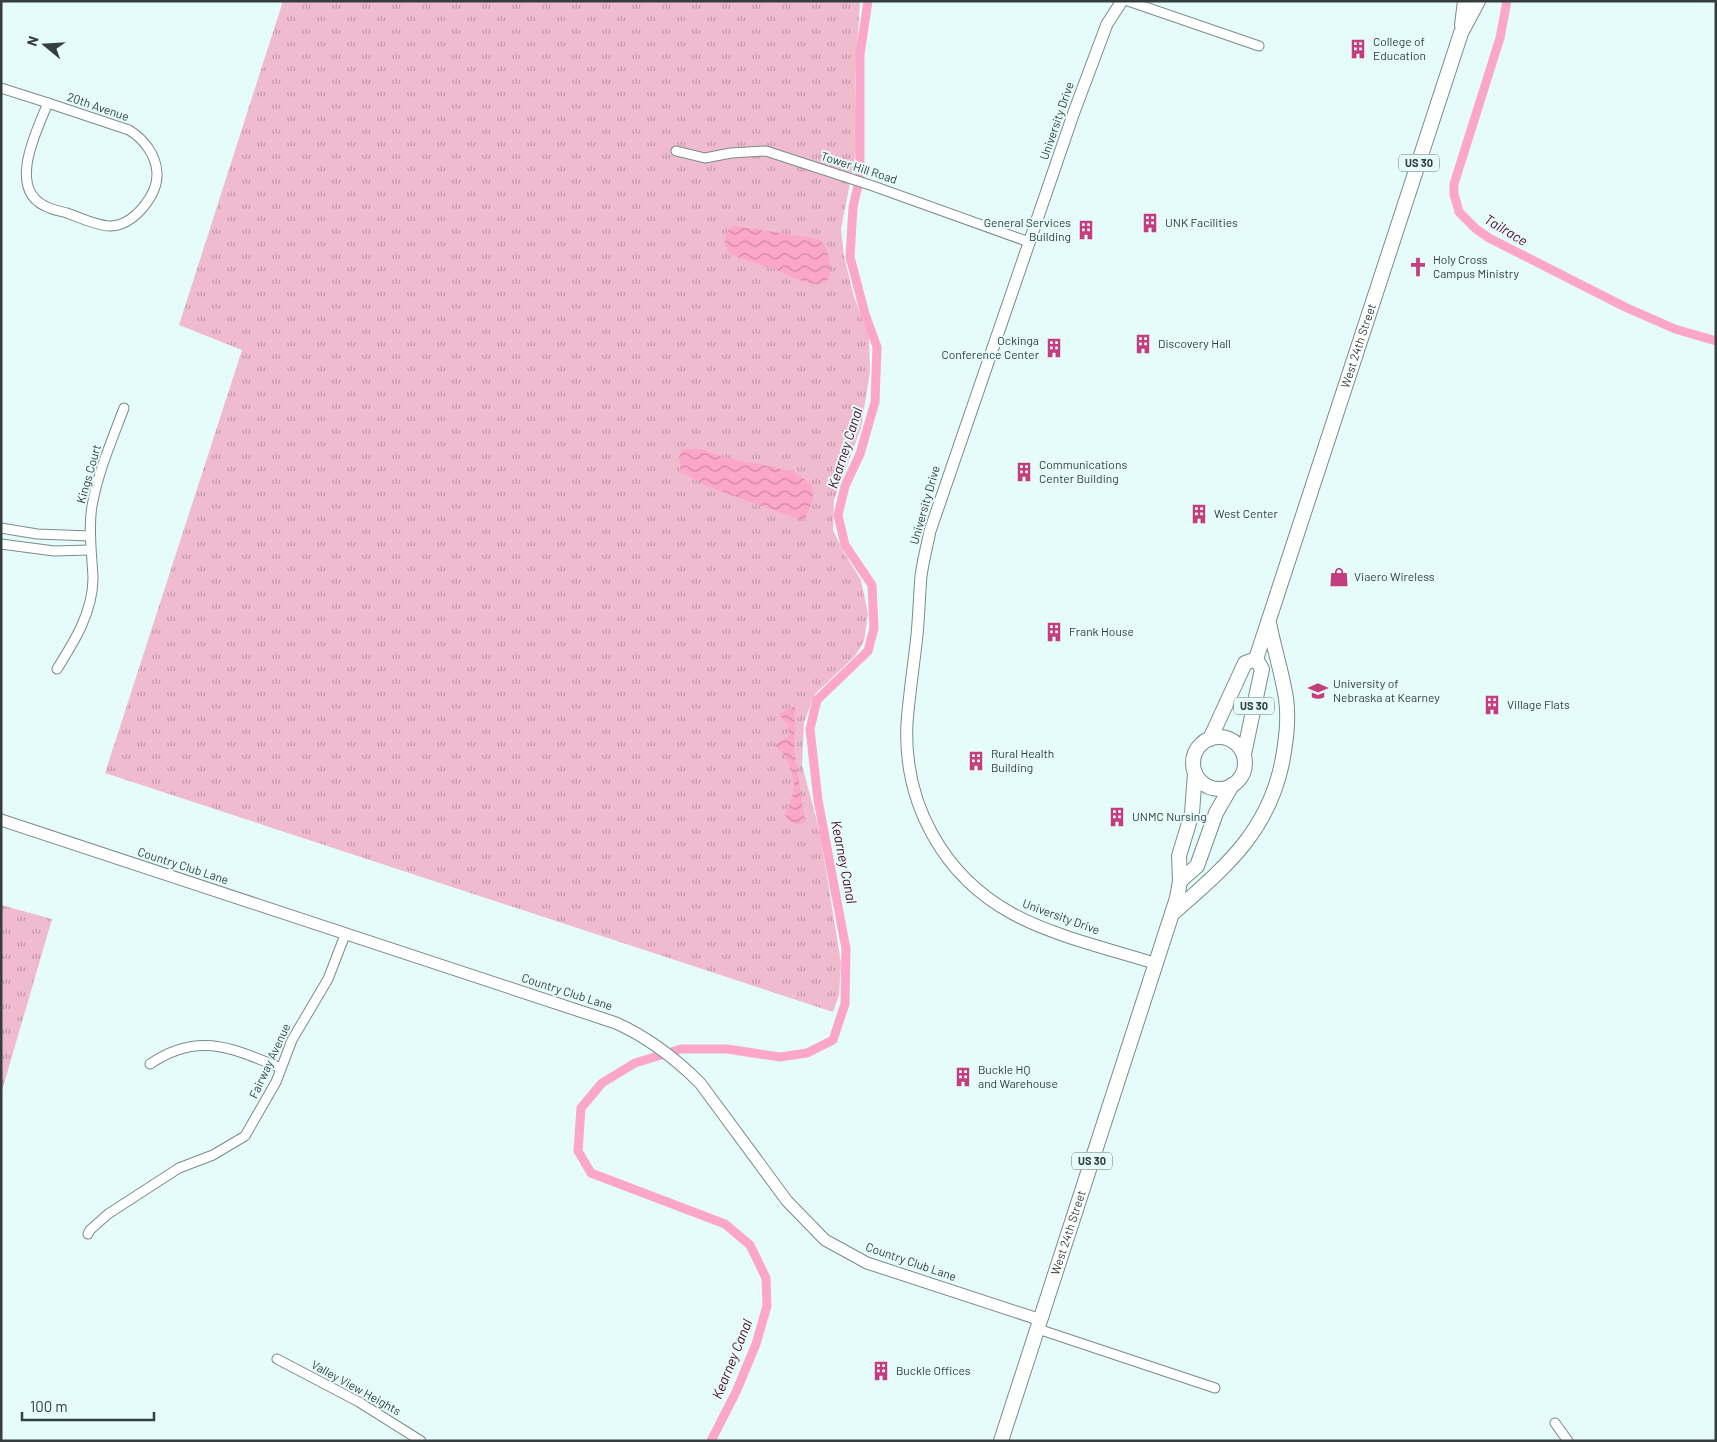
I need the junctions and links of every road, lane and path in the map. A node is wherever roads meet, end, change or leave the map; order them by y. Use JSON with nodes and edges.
{"nodes":[{"id":1,"x":1122,"y":1,"type":"edge"},
{"id":2,"x":1128,"y":1,"type":"edge"},
{"id":3,"x":1465,"y":1,"type":"edge"},
{"id":4,"x":1478,"y":1,"type":"edge"},
{"id":5,"x":1461,"y":33,"type":"junction"},
{"id":6,"x":1259,"y":46,"type":"dead end"},
{"id":7,"x":1,"y":88,"type":"edge"},
{"id":8,"x":48,"y":103,"type":"junction"},
{"id":9,"x":676,"y":151,"type":"dead end"},
{"id":10,"x":1030,"y":242,"type":"junction"},
{"id":11,"x":124,"y":408,"type":"dead end"},
{"id":12,"x":1,"y":528,"type":"edge"},
{"id":13,"x":90,"y":536,"type":"junction"},
{"id":14,"x":1,"y":544,"type":"edge"},
{"id":15,"x":90,"y":550,"type":"junction"},
{"id":16,"x":1269,"y":621,"type":"junction"},
{"id":17,"x":1256,"y":659,"type":"junction"},
{"id":18,"x":57,"y":670,"type":"dead end"},
{"id":19,"x":1210,"y":739,"type":"junction"},
{"id":20,"x":1244,"y":754,"type":"junction"},
{"id":21,"x":1195,"y":773,"type":"junction"},
{"id":22,"x":1232,"y":785,"type":"junction"},
{"id":23,"x":1,"y":820,"type":"edge"},
{"id":24,"x":1180,"y":881,"type":"junction"},
{"id":25,"x":1172,"y":915,"type":"junction"},
{"id":26,"x":345,"y":935,"type":"junction"},
{"id":27,"x":1157,"y":964,"type":"junction"},
{"id":28,"x":150,"y":1064,"type":"dead end"},
{"id":29,"x":281,"y":1068,"type":"junction"},
{"id":30,"x":88,"y":1234,"type":"dead end"},
{"id":31,"x":1039,"y":1324,"type":"junction"},
{"id":32,"x":277,"y":1359,"type":"dead end"},
{"id":33,"x":1215,"y":1388,"type":"dead end"},
{"id":34,"x":1555,"y":1423,"type":"dead end"},
{"id":35,"x":421,"y":1441,"type":"edge"},
{"id":36,"x":1001,"y":1441,"type":"edge"},
{"id":37,"x":1568,"y":1441,"type":"edge"}],
"edges":[{"from":1,"to":10,"type":"street","name":"University Drive"},
{"from":2,"to":6,"type":"street"},
{"from":3,"to":5,"type":"main road","name":"West 24th Street","number":"US 30"},
{"from":4,"to":5,"type":"main road","name":"West 24th Street","number":"US 30"},
{"from":5,"to":16,"type":"main road","name":"West 24th Street","number":"US 30"},
{"from":7,"to":8,"type":"street","name":"20th Avenue"},
{"from":8,"to":8,"type":"street","name":"20th Avenue"},
{"from":9,"to":10,"type":"street","name":"Tower Hill Road"},
{"from":10,"to":27,"type":"street","name":"University Drive"},
{"from":11,"to":13,"type":"street","name":"Kings Court"},
{"from":12,"to":13,"type":"street"},
{"from":13,"to":15,"type":"street","name":"Kings Court"},
{"from":14,"to":15,"type":"street"},
{"from":15,"to":18,"type":"street","name":"Kings Court"},
{"from":16,"to":17,"type":"main road","name":"West 24th Street","number":"US 30"},
{"from":16,"to":25,"type":"main road"},
{"from":17,"to":19,"type":"main road","name":"West 24th Street","number":"US 30"},
{"from":17,"to":20,"type":"main road","name":"West 24th Street","number":"US 30"},
{"from":19,"to":20,"type":"main road"},
{"from":19,"to":21,"type":"main road","number":"US 30"},
{"from":20,"to":22,"type":"main road","number":"US 30"},
{"from":21,"to":22,"type":"main road"},
{"from":21,"to":24,"type":"main road","name":"West 24th Street","number":"US 30"},
{"from":22,"to":24,"type":"main road","number":"US 30"},
{"from":23,"to":26,"type":"street","name":"Country Club Lane"},
{"from":24,"to":25,"type":"main road","name":"West 24th Street","number":"US 30"},
{"from":25,"to":27,"type":"main road","name":"West 24th Street","number":"US 30"},
{"from":26,"to":29,"type":"street","name":"Fairway Avenue"},
{"from":26,"to":31,"type":"street","name":"Country Club Lane"},
{"from":27,"to":31,"type":"main road","name":"West 24th Street","number":"US 30"},
{"from":28,"to":29,"type":"street"},
{"from":29,"to":30,"type":"street","name":"Fairway Avenue"},
{"from":31,"to":33,"type":"street"},
{"from":31,"to":36,"type":"main road","name":"West 24th Street","number":"US 30"},
{"from":32,"to":35,"type":"street","name":"Valley View Heights"},
{"from":34,"to":37,"type":"street"}]}
